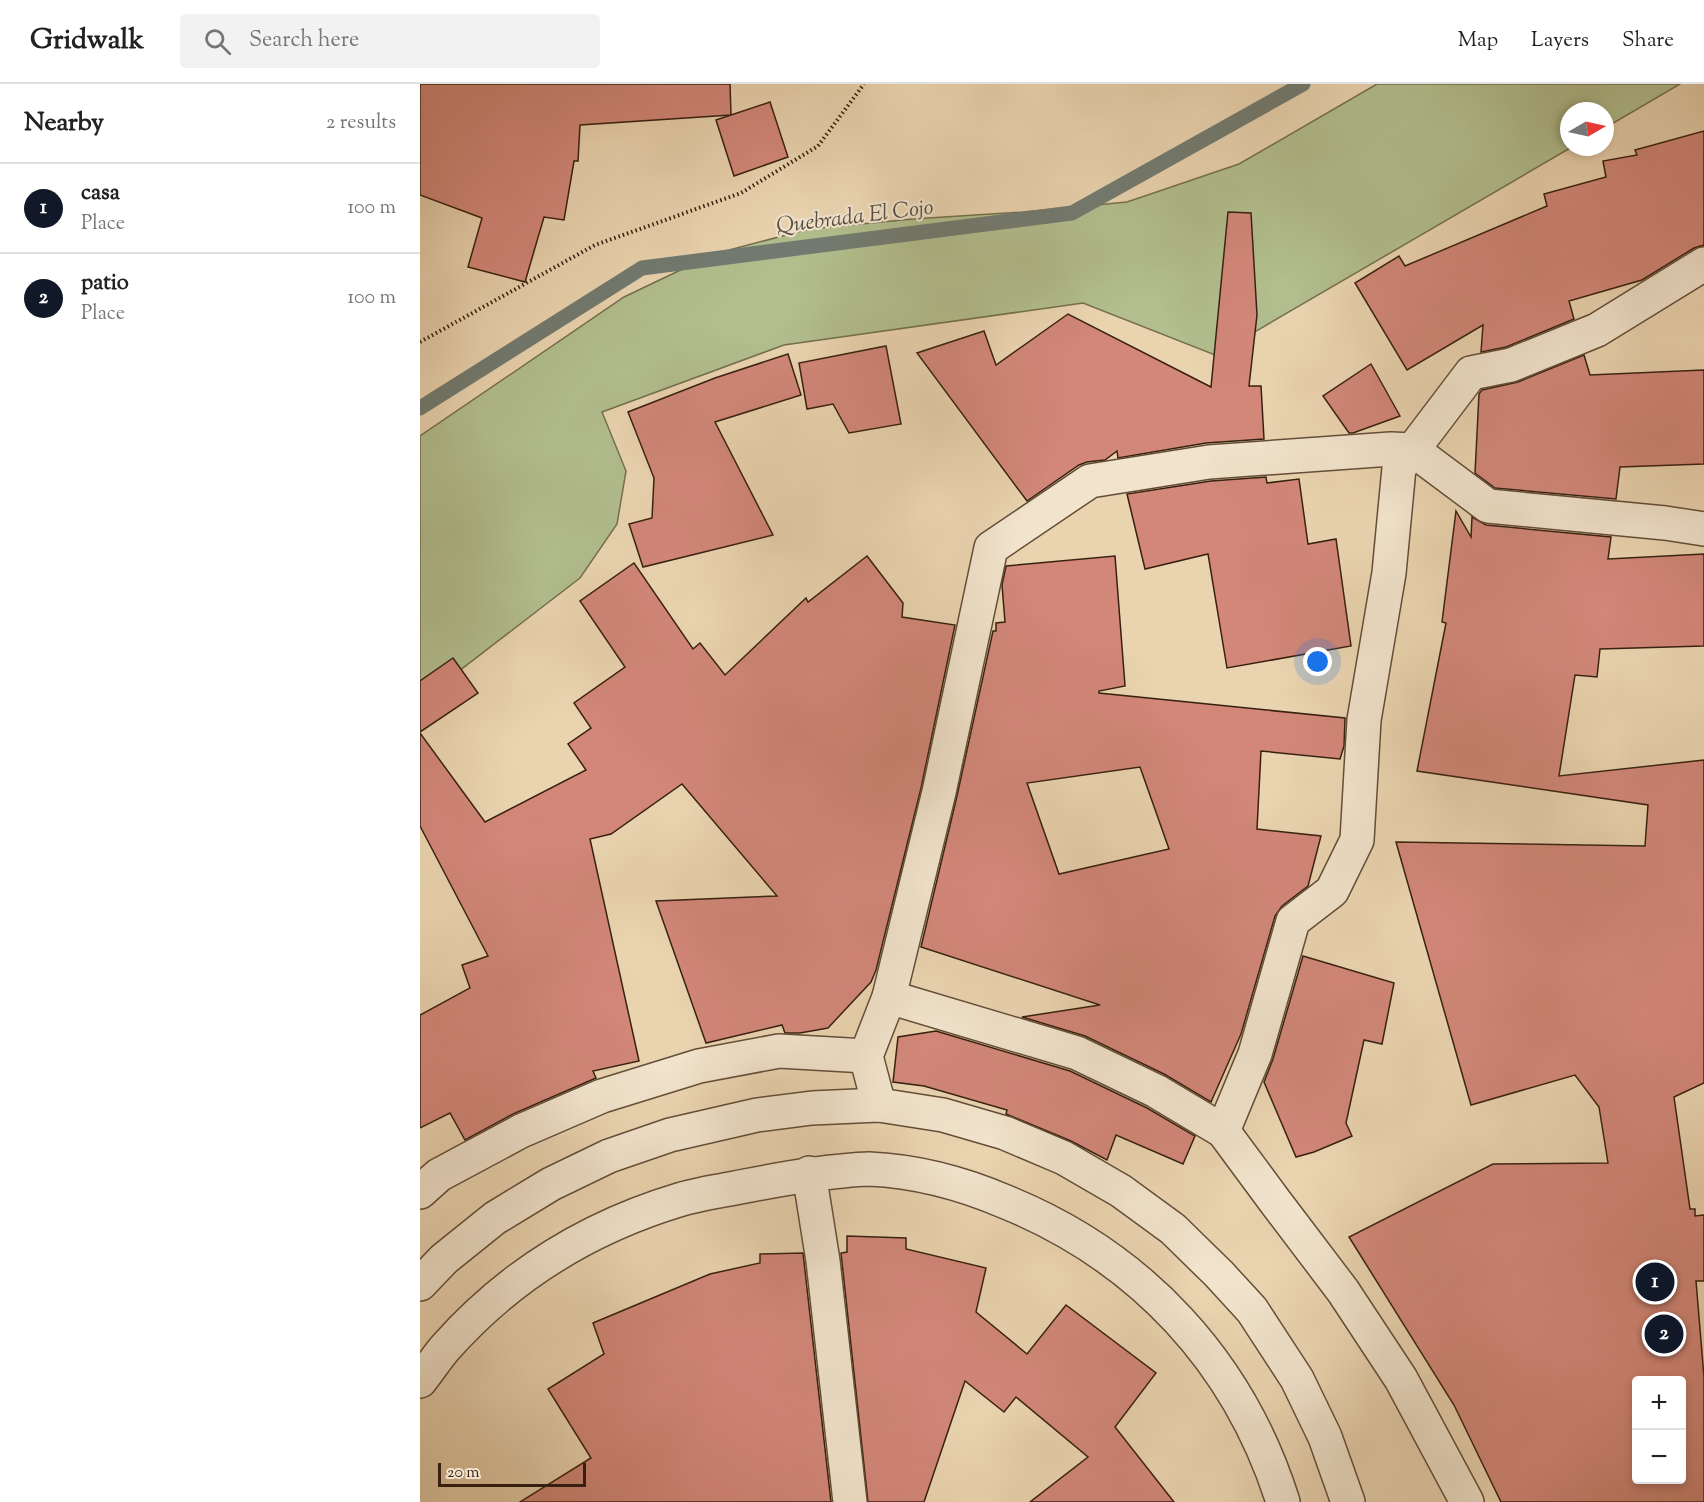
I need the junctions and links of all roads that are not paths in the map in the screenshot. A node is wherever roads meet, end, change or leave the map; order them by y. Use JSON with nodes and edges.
{"nodes":[{"id":1,"x":1704,"y":264,"type":"edge"},
{"id":2,"x":1413,"y":450,"type":"junction"},
{"id":3,"x":1704,"y":529,"type":"edge"},
{"id":4,"x":889,"y":997,"type":"junction"},
{"id":5,"x":866,"y":1056,"type":"junction"},
{"id":6,"x":879,"y":1105,"type":"junction"},
{"id":7,"x":1223,"y":1131,"type":"junction"},
{"id":8,"x":809,"y":1173,"type":"junction"},
{"id":9,"x":420,"y":1192,"type":"edge"},
{"id":10,"x":420,"y":1284,"type":"edge"},
{"id":11,"x":420,"y":1381,"type":"edge"},
{"id":12,"x":850,"y":1502,"type":"edge"},
{"id":13,"x":1283,"y":1502,"type":"edge"},
{"id":14,"x":1348,"y":1502,"type":"edge"},
{"id":15,"x":1467,"y":1502,"type":"edge"}],
"edges":[{"from":1,"to":2,"type":"street"},
{"from":2,"to":3,"type":"street"},
{"from":2,"to":4,"type":"street"},
{"from":2,"to":7,"type":"street"},
{"from":4,"to":5,"type":"street"},
{"from":4,"to":7,"type":"street"},
{"from":5,"to":6,"type":"street"},
{"from":5,"to":9,"type":"street"},
{"from":6,"to":10,"type":"street"},
{"from":6,"to":14,"type":"street"},
{"from":7,"to":15,"type":"street"},
{"from":8,"to":11,"type":"street"},
{"from":8,"to":12,"type":"street"},
{"from":8,"to":13,"type":"street"}]}
